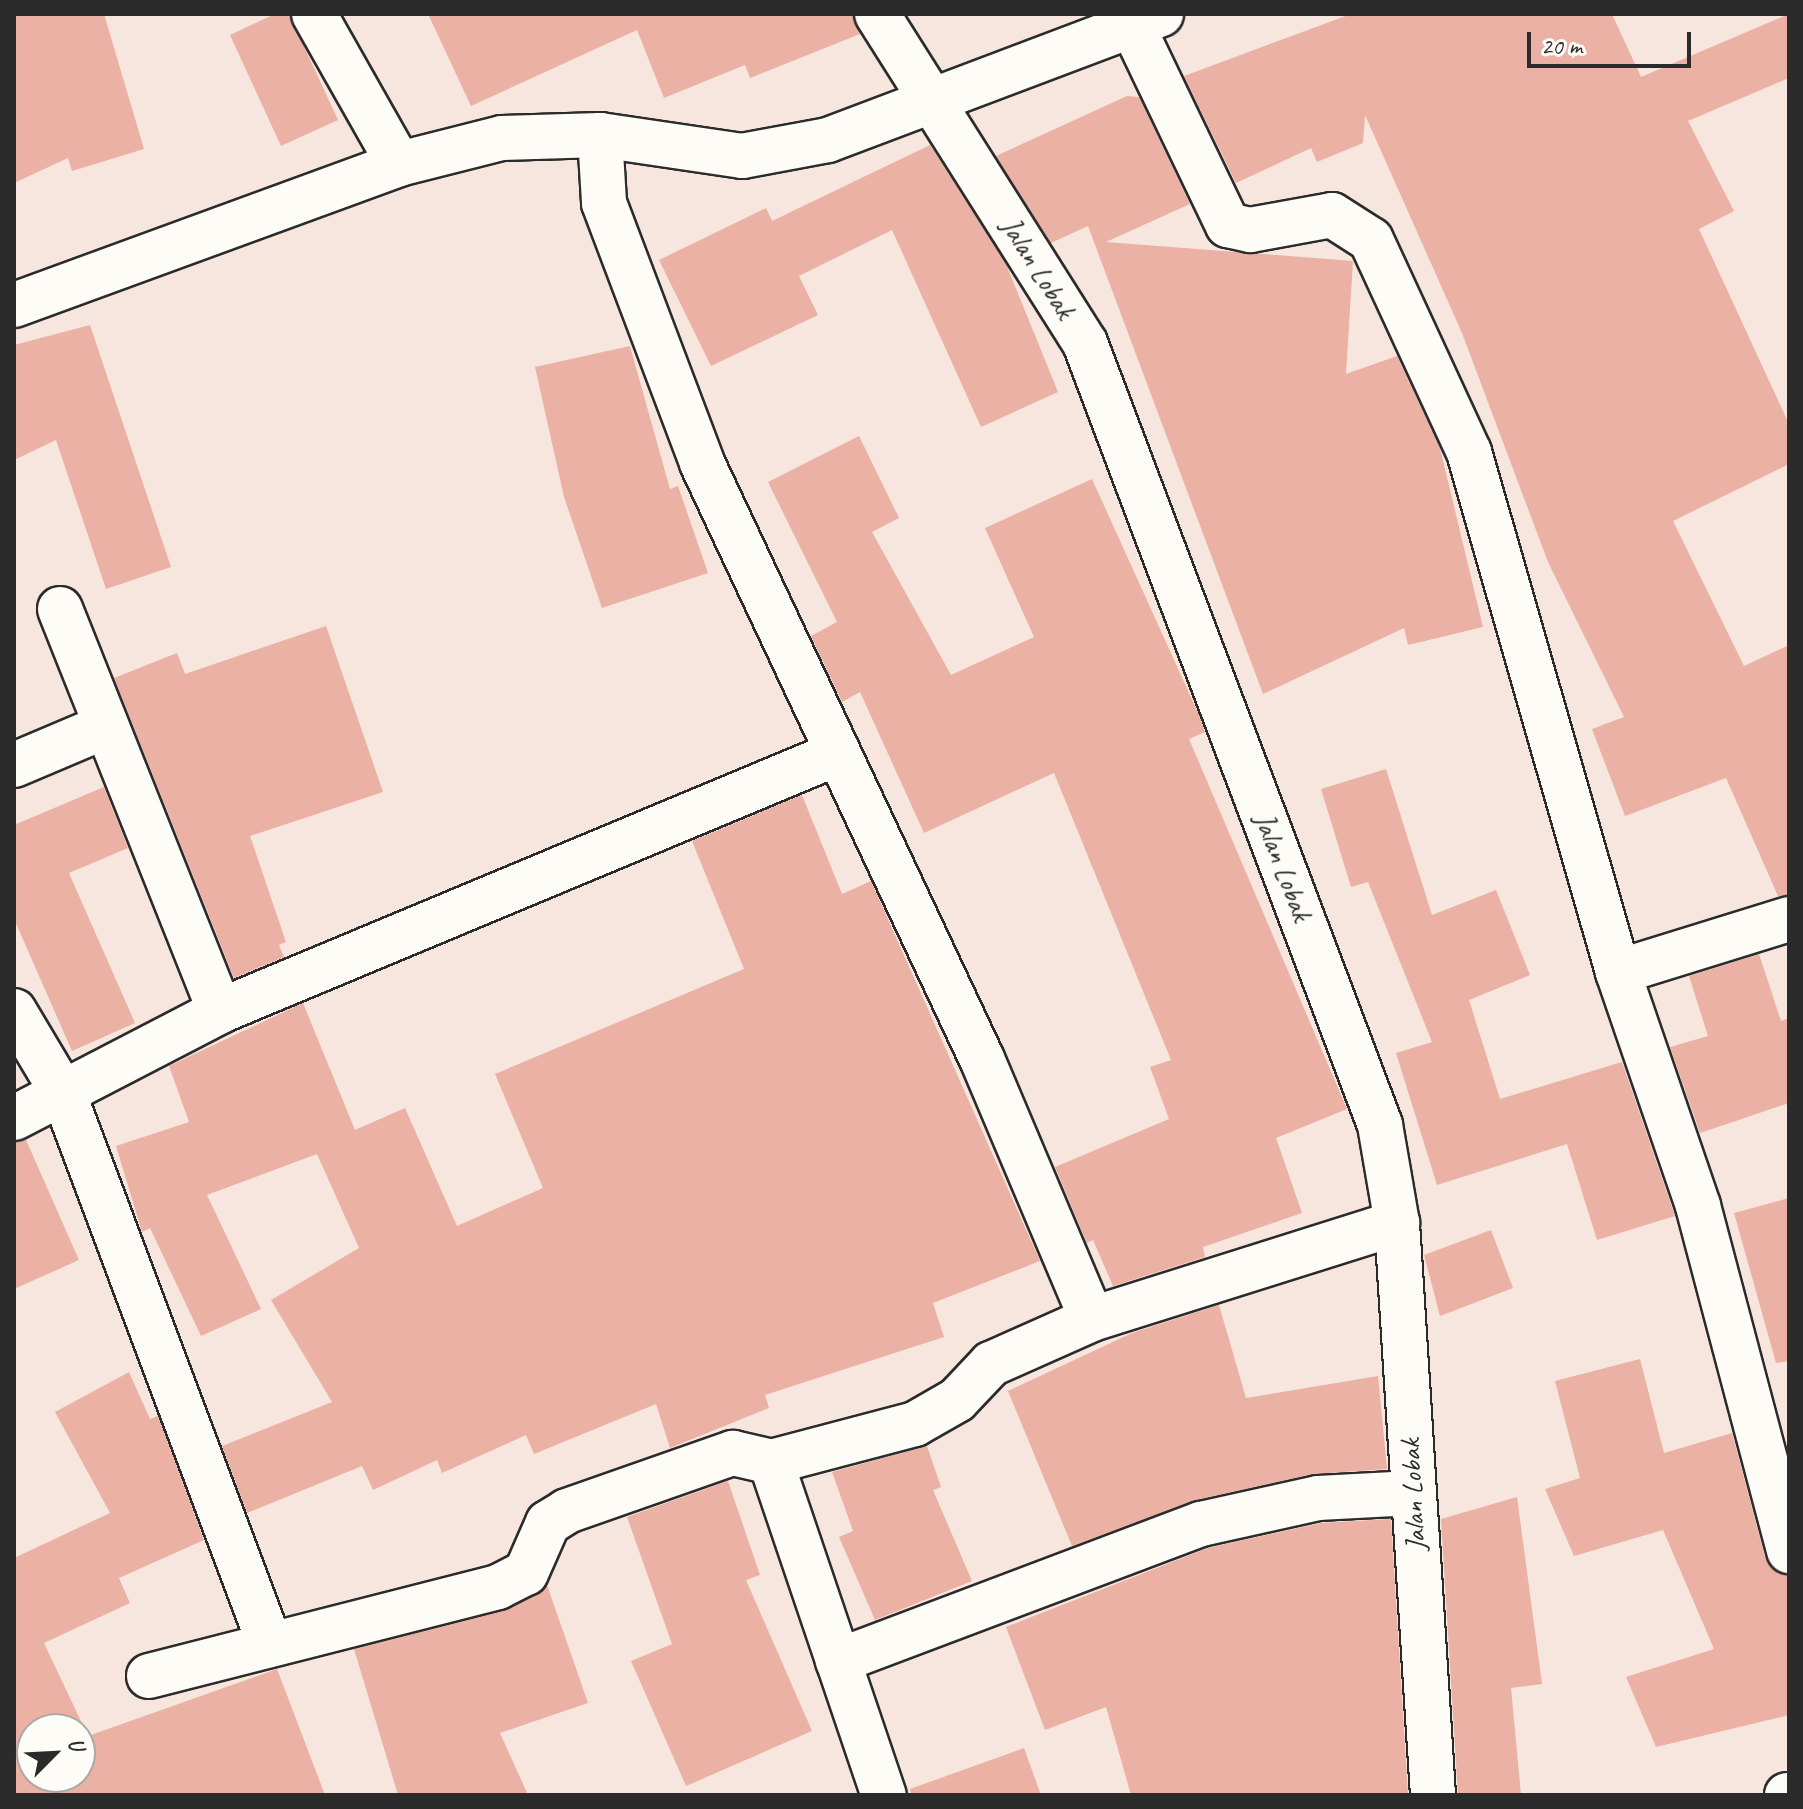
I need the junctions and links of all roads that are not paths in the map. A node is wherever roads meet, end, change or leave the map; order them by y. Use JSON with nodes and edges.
{"nodes":[{"id":1,"x":314,"y":14,"type":"edge"},
{"id":2,"x":877,"y":14,"type":"edge"},
{"id":3,"x":1147,"y":20,"type":"edge"},
{"id":4,"x":927,"y":103,"type":"junction"},
{"id":5,"x":600,"y":135,"type":"junction"},
{"id":6,"x":399,"y":164,"type":"junction"},
{"id":7,"x":14,"y":305,"type":"edge"},
{"id":8,"x":60,"y":609,"type":"dead end"},
{"id":9,"x":106,"y":726,"type":"junction"},
{"id":10,"x":838,"y":753,"type":"junction"},
{"id":11,"x":14,"y":765,"type":"edge"},
{"id":12,"x":1789,"y":919,"type":"edge"},
{"id":13,"x":1618,"y":972,"type":"junction"},
{"id":14,"x":14,"y":1011,"type":"edge"},
{"id":15,"x":220,"y":1011,"type":"junction"},
{"id":16,"x":64,"y":1095,"type":"junction"},
{"id":17,"x":14,"y":1118,"type":"edge"},
{"id":18,"x":1397,"y":1223,"type":"junction"},
{"id":19,"x":1092,"y":1319,"type":"junction"},
{"id":20,"x":771,"y":1462,"type":"junction"},
{"id":21,"x":1413,"y":1493,"type":"junction"},
{"id":22,"x":1789,"y":1551,"type":"edge"},
{"id":23,"x":269,"y":1642,"type":"junction"},
{"id":24,"x":838,"y":1661,"type":"junction"},
{"id":25,"x":149,"y":1676,"type":"dead end"},
{"id":26,"x":884,"y":1795,"type":"edge"},
{"id":27,"x":1433,"y":1795,"type":"edge"}],
"edges":[{"from":1,"to":6,"type":"street"},
{"from":2,"to":4,"type":"street","name":"Jalan Lobak"},
{"from":3,"to":4,"type":"street"},
{"from":3,"to":13,"type":"street"},
{"from":4,"to":5,"type":"street"},
{"from":4,"to":18,"type":"street","name":"Jalan Lobak"},
{"from":5,"to":6,"type":"street"},
{"from":5,"to":10,"type":"street"},
{"from":6,"to":7,"type":"street"},
{"from":8,"to":9,"type":"street"},
{"from":9,"to":11,"type":"street"},
{"from":9,"to":15,"type":"street"},
{"from":10,"to":15,"type":"street"},
{"from":10,"to":19,"type":"street"},
{"from":12,"to":13,"type":"street"},
{"from":13,"to":22,"type":"street"},
{"from":14,"to":16,"type":"street"},
{"from":15,"to":16,"type":"street"},
{"from":16,"to":17,"type":"street"},
{"from":16,"to":23,"type":"street"},
{"from":18,"to":19,"type":"street"},
{"from":18,"to":21,"type":"street","name":"Jalan Lobak"},
{"from":19,"to":20,"type":"street"},
{"from":20,"to":23,"type":"street"},
{"from":20,"to":24,"type":"street"},
{"from":21,"to":24,"type":"street"},
{"from":21,"to":27,"type":"street","name":"Jalan Lobak"},
{"from":23,"to":25,"type":"street"},
{"from":24,"to":26,"type":"street"}]}
